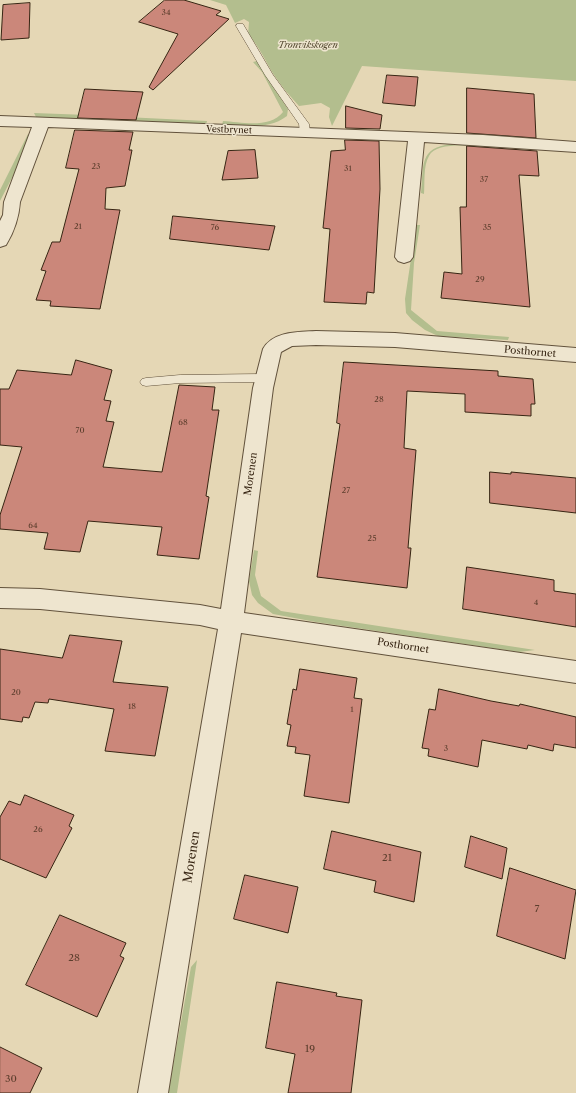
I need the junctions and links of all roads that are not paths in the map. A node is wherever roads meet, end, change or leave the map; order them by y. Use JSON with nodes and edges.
{"nodes":[{"id":1,"x":240,"y":26,"type":"dead end"},
{"id":2,"x":0,"y":121,"type":"edge"},
{"id":3,"x":41,"y":123,"type":"junction"},
{"id":4,"x":305,"y":132,"type":"junction"},
{"id":5,"x":416,"y":138,"type":"junction"},
{"id":6,"x":576,"y":147,"type":"edge"},
{"id":7,"x":6,"y":209,"type":"edge"},
{"id":8,"x":0,"y":241,"type":"edge"},
{"id":9,"x":404,"y":257,"type":"dead end"},
{"id":10,"x":292,"y":339,"type":"joint"},
{"id":11,"x":576,"y":355,"type":"edge"},
{"id":12,"x":265,"y":378,"type":"junction"},
{"id":13,"x":146,"y":382,"type":"dead end"},
{"id":14,"x":0,"y":598,"type":"edge"},
{"id":15,"x":231,"y":621,"type":"junction"},
{"id":16,"x":576,"y":672,"type":"edge"},
{"id":17,"x":153,"y":1093,"type":"edge"}],
"edges":[{"from":1,"to":4,"type":"lane"},
{"from":2,"to":3,"type":"street","name":"Vestbrynet"},
{"from":3,"to":4,"type":"street","name":"Vestbrynet"},
{"from":3,"to":7,"type":"street"},
{"from":4,"to":5,"type":"street","name":"Vestbrynet"},
{"from":5,"to":6,"type":"street","name":"Vestbrynet"},
{"from":5,"to":9,"type":"street"},
{"from":7,"to":8,"type":"street"},
{"from":10,"to":11,"type":"street","name":"Posthornet"},
{"from":10,"to":12,"type":"street","name":"Morenen"},
{"from":12,"to":13,"type":"lane"},
{"from":12,"to":15,"type":"street","name":"Morenen"},
{"from":14,"to":15,"type":"street"},
{"from":15,"to":16,"type":"street","name":"Posthornet"},
{"from":15,"to":17,"type":"street","name":"Morenen"}]}
